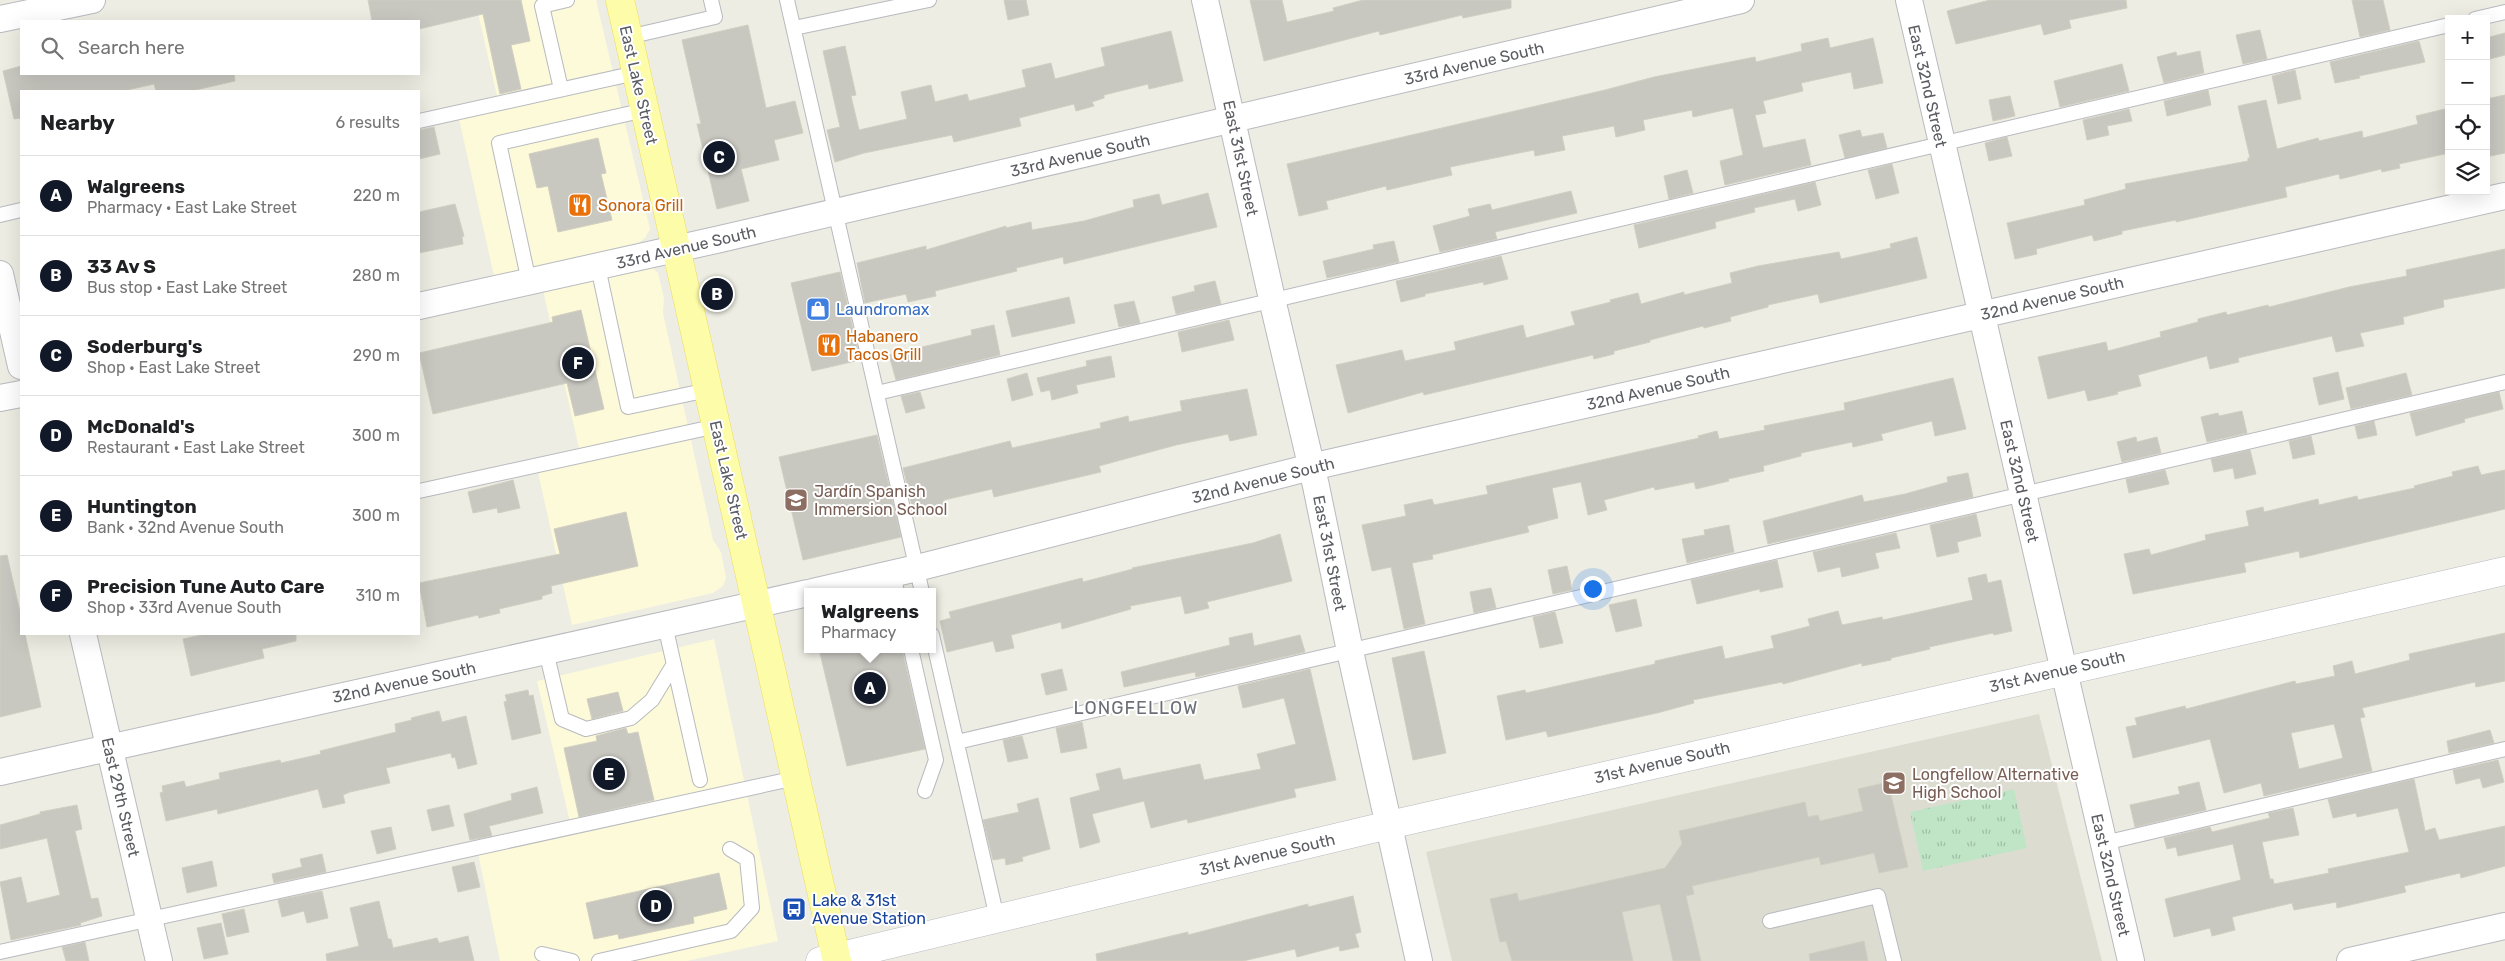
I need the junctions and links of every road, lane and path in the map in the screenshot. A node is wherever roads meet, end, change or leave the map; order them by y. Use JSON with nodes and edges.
{"nodes":[{"id":1,"x":92,"y":0,"type":"edge"},
{"id":2,"x":567,"y":0,"type":"edge"},
{"id":3,"x":620,"y":0,"type":"edge"},
{"id":4,"x":711,"y":0,"type":"edge"},
{"id":5,"x":787,"y":0,"type":"edge"},
{"id":6,"x":930,"y":0,"type":"edge"},
{"id":7,"x":1206,"y":0,"type":"edge"},
{"id":8,"x":1740,"y":0,"type":"edge"},
{"id":9,"x":1909,"y":0,"type":"edge"},
{"id":10,"x":2505,"y":12,"type":"edge"},
{"id":11,"x":2490,"y":16,"type":"edge"},
{"id":12,"x":0,"y":19,"type":"edge"},
{"id":13,"x":2445,"y":26,"type":"edge"},
{"id":14,"x":794,"y":28,"type":"junction"},
{"id":15,"x":628,"y":37,"type":"junction"},
{"id":16,"x":636,"y":73,"type":"junction"},
{"id":17,"x":561,"y":89,"type":"junction"},
{"id":18,"x":645,"y":110,"type":"junction"},
{"id":19,"x":1232,"y":120,"type":"junction"},
{"id":20,"x":420,"y":121,"type":"edge"},
{"id":21,"x":1940,"y":144,"type":"junction"},
{"id":22,"x":2505,"y":196,"type":"edge"},
{"id":23,"x":20,"y":210,"type":"edge"},
{"id":24,"x":836,"y":212,"type":"junction"},
{"id":25,"x":0,"y":215,"type":"edge"},
{"id":26,"x":676,"y":250,"type":"junction"},
{"id":27,"x":598,"y":267,"type":"junction"},
{"id":28,"x":0,"y":274,"type":"edge"},
{"id":29,"x":529,"y":282,"type":"junction"},
{"id":30,"x":1272,"y":299,"type":"junction"},
{"id":31,"x":420,"y":306,"type":"edge"},
{"id":32,"x":1981,"y":314,"type":"junction"},
{"id":33,"x":20,"y":362,"type":"edge"},
{"id":34,"x":2505,"y":382,"type":"edge"},
{"id":35,"x":708,"y":390,"type":"junction"},
{"id":36,"x":877,"y":392,"type":"junction"},
{"id":37,"x":20,"y":394,"type":"edge"},
{"id":38,"x":0,"y":398,"type":"edge"},
{"id":39,"x":717,"y":426,"type":"junction"},
{"id":40,"x":1311,"y":467,"type":"junction"},
{"id":41,"x":420,"y":491,"type":"edge"},
{"id":42,"x":2023,"y":495,"type":"junction"},
{"id":43,"x":2505,"y":571,"type":"edge"},
{"id":44,"x":908,"y":581,"type":"edge"},
{"id":45,"x":848,"y":588,"type":"edge"},
{"id":46,"x":804,"y":594,"type":"edge"},
{"id":47,"x":757,"y":604,"type":"junction"},
{"id":48,"x":665,"y":625,"type":"junction"},
{"id":49,"x":83,"y":635,"type":"edge"},
{"id":50,"x":546,"y":651,"type":"junction"},
{"id":51,"x":1350,"y":651,"type":"junction"},
{"id":52,"x":936,"y":652,"type":"edge"},
{"id":53,"x":911,"y":653,"type":"edge"},
{"id":54,"x":674,"y":664,"type":"junction"},
{"id":55,"x":2064,"y":670,"type":"junction"},
{"id":56,"x":957,"y":742,"type":"junction"},
{"id":57,"x":109,"y":747,"type":"junction"},
{"id":58,"x":2505,"y":749,"type":"edge"},
{"id":59,"x":0,"y":772,"type":"edge"},
{"id":60,"x":796,"y":778,"type":"junction"},
{"id":61,"x":700,"y":780,"type":"dead end"},
{"id":62,"x":925,"y":791,"type":"dead end"},
{"id":63,"x":1389,"y":824,"type":"junction"},
{"id":64,"x":2104,"y":844,"type":"junction"},
{"id":65,"x":730,"y":849,"type":"dead end"},
{"id":66,"x":997,"y":918,"type":"junction"},
{"id":67,"x":149,"y":919,"type":"junction"},
{"id":68,"x":1770,"y":921,"type":"dead end"},
{"id":69,"x":2505,"y":926,"type":"edge"},
{"id":70,"x":0,"y":952,"type":"edge"},
{"id":71,"x":542,"y":954,"type":"dead end"},
{"id":72,"x":831,"y":960,"type":"edge"},
{"id":73,"x":159,"y":961,"type":"edge"},
{"id":74,"x":572,"y":961,"type":"edge"},
{"id":75,"x":599,"y":961,"type":"edge"},
{"id":76,"x":1419,"y":961,"type":"edge"},
{"id":77,"x":1894,"y":961,"type":"edge"},
{"id":78,"x":2131,"y":961,"type":"edge"},
{"id":79,"x":2350,"y":961,"type":"edge"}],
"edges":[{"from":1,"to":12,"type":"street"},
{"from":2,"to":17,"type":"lane"},
{"from":3,"to":15,"type":"main road","name":"East Lake Street"},
{"from":4,"to":15,"type":"lane"},
{"from":5,"to":14,"type":"lane"},
{"from":6,"to":14,"type":"lane"},
{"from":7,"to":19,"type":"street","name":"East 31st Street"},
{"from":8,"to":19,"type":"street","name":"33rd Avenue South"},
{"from":9,"to":21,"type":"street","name":"East 32nd Street"},
{"from":10,"to":11,"type":"lane"},
{"from":13,"to":21,"type":"lane"},
{"from":14,"to":24,"type":"lane"},
{"from":15,"to":16,"type":"main road","name":"East Lake Street"},
{"from":16,"to":17,"type":"lane"},
{"from":16,"to":18,"type":"main road","name":"East Lake Street"},
{"from":17,"to":20,"type":"lane"},
{"from":18,"to":26,"type":"main road","name":"East Lake Street"},
{"from":18,"to":29,"type":"lane"},
{"from":19,"to":24,"type":"street","name":"33rd Avenue South"},
{"from":19,"to":30,"type":"street","name":"East 31st Street"},
{"from":21,"to":30,"type":"lane"},
{"from":21,"to":32,"type":"street","name":"East 32nd Street"},
{"from":22,"to":32,"type":"street","name":"32nd Avenue South"},
{"from":23,"to":25,"type":"lane"},
{"from":24,"to":26,"type":"street","name":"33rd Avenue South"},
{"from":24,"to":36,"type":"lane"},
{"from":26,"to":27,"type":"street","name":"33rd Avenue South"},
{"from":26,"to":35,"type":"main road","name":"East Lake Street"},
{"from":27,"to":29,"type":"street","name":"33rd Avenue South"},
{"from":27,"to":35,"type":"lane"},
{"from":28,"to":33,"type":"street"},
{"from":29,"to":31,"type":"street","name":"33rd Avenue South"},
{"from":30,"to":36,"type":"lane"},
{"from":30,"to":40,"type":"street","name":"East 31st Street"},
{"from":32,"to":40,"type":"street","name":"32nd Avenue South"},
{"from":32,"to":42,"type":"street","name":"East 32nd Street"},
{"from":34,"to":42,"type":"lane"},
{"from":35,"to":39,"type":"main road","name":"East Lake Street"},
{"from":36,"to":44,"type":"lane"},
{"from":37,"to":38,"type":"street"},
{"from":39,"to":41,"type":"lane"},
{"from":39,"to":47,"type":"main road","name":"East Lake Street"},
{"from":40,"to":44,"type":"street","name":"32nd Avenue South"},
{"from":40,"to":51,"type":"street","name":"East 31st Street"},
{"from":42,"to":51,"type":"lane"},
{"from":42,"to":55,"type":"street","name":"East 32nd Street"},
{"from":43,"to":55,"type":"street","name":"31st Avenue South"},
{"from":44,"to":45,"type":"street","name":"32nd Avenue South"},
{"from":46,"to":47,"type":"street","name":"32nd Avenue South"},
{"from":47,"to":48,"type":"street","name":"32nd Avenue South"},
{"from":47,"to":60,"type":"main road","name":"East Lake Street"},
{"from":48,"to":50,"type":"street","name":"32nd Avenue South"},
{"from":48,"to":54,"type":"lane"},
{"from":49,"to":57,"type":"street","name":"East 29th Street"},
{"from":50,"to":54,"type":"lane"},
{"from":50,"to":57,"type":"street","name":"32nd Avenue South"},
{"from":51,"to":56,"type":"lane"},
{"from":51,"to":63,"type":"street","name":"East 31st Street"},
{"from":52,"to":56,"type":"lane"},
{"from":53,"to":62,"type":"lane"},
{"from":54,"to":61,"type":"lane"},
{"from":55,"to":63,"type":"street","name":"31st Avenue South"},
{"from":55,"to":64,"type":"street","name":"East 32nd Street"},
{"from":56,"to":66,"type":"lane"},
{"from":57,"to":59,"type":"street","name":"32nd Avenue South"},
{"from":57,"to":67,"type":"street","name":"East 29th Street"},
{"from":58,"to":64,"type":"lane"},
{"from":60,"to":67,"type":"lane"},
{"from":60,"to":72,"type":"main road","name":"East Lake Street"},
{"from":63,"to":66,"type":"street","name":"31st Avenue South"},
{"from":63,"to":76,"type":"street","name":"East 31st Street"},
{"from":64,"to":78,"type":"street","name":"East 32nd Street"},
{"from":65,"to":75,"type":"lane"},
{"from":66,"to":72,"type":"street","name":"31st Avenue South"},
{"from":67,"to":70,"type":"lane"},
{"from":67,"to":73,"type":"street","name":"East 29th Street"},
{"from":68,"to":77,"type":"lane"},
{"from":69,"to":79,"type":"street"},
{"from":71,"to":74,"type":"lane"}]}
